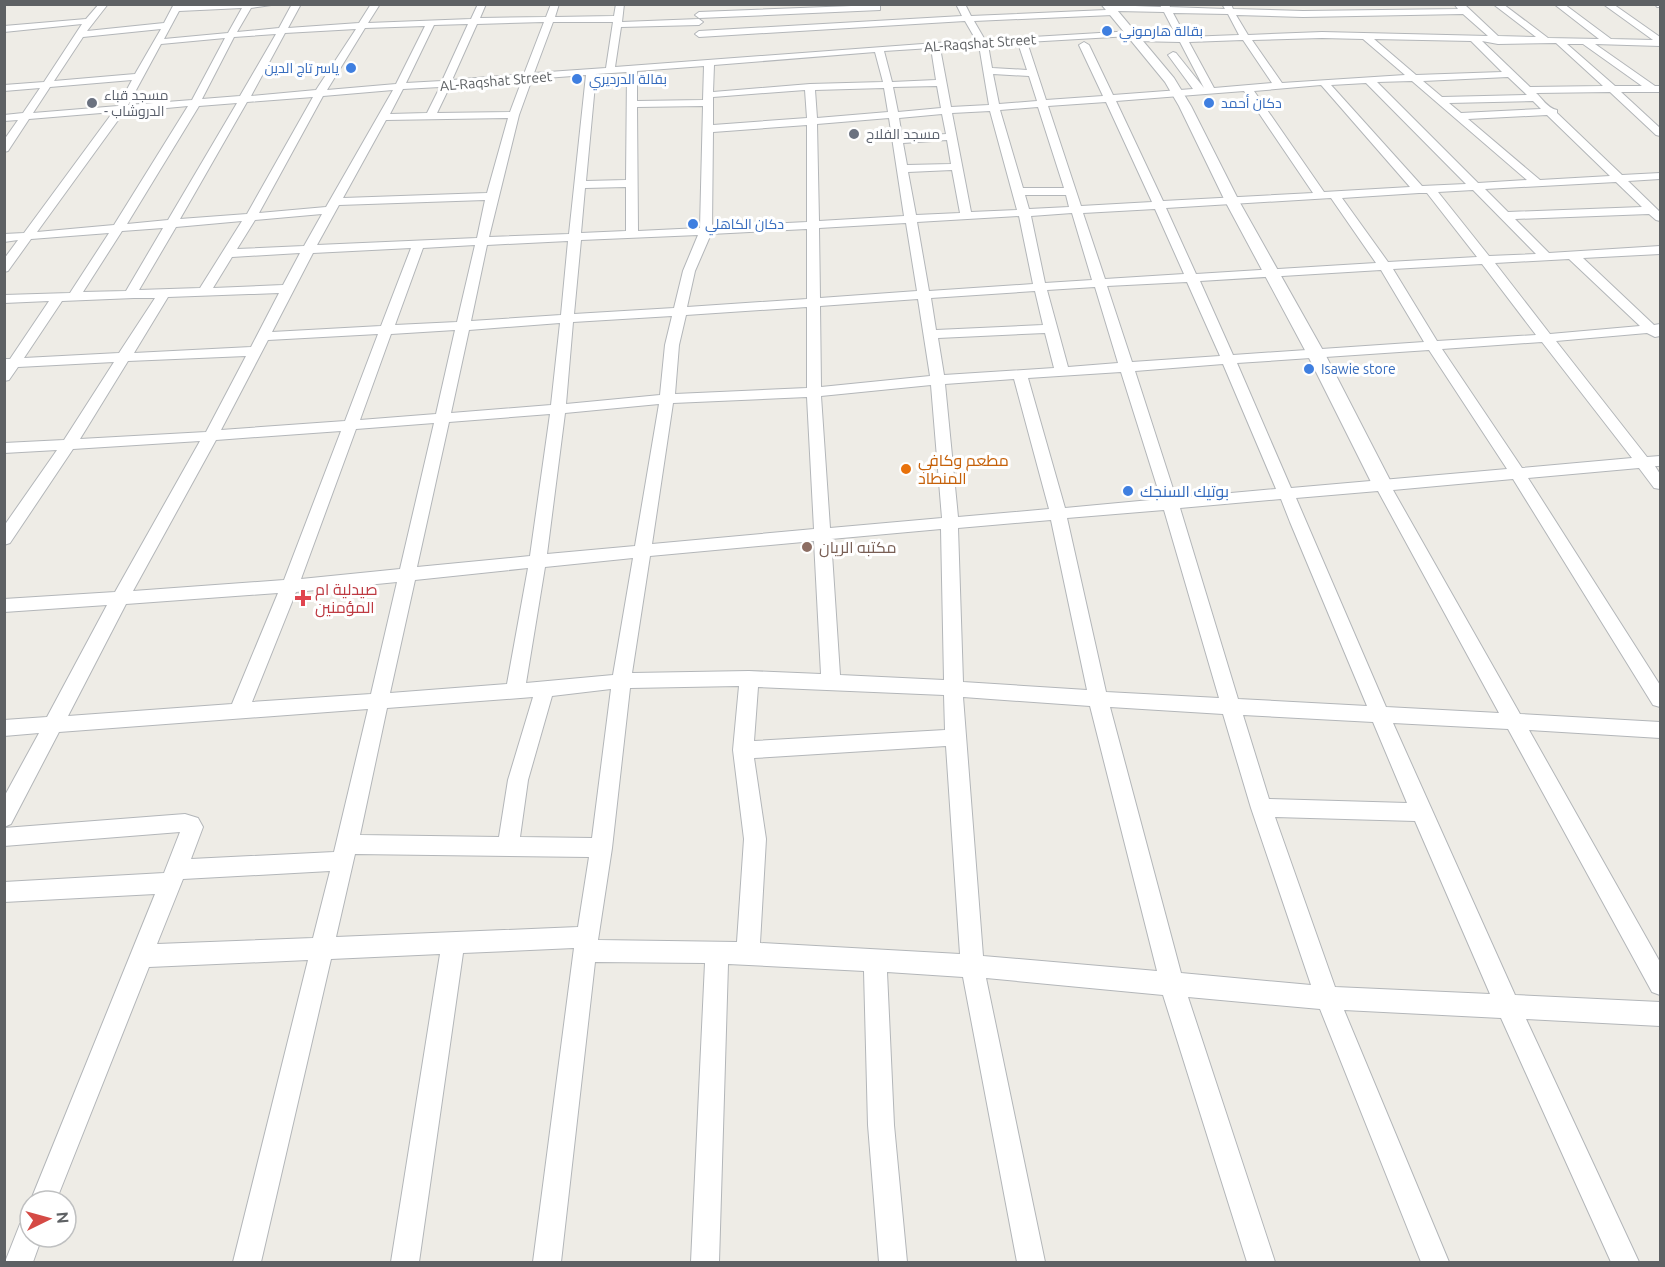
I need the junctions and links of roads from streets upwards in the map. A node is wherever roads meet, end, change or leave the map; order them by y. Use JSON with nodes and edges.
{"nodes":[{"id":1,"x":104,"y":4,"type":"edge"},
{"id":2,"x":274,"y":4,"type":"edge"},
{"id":3,"x":297,"y":4,"type":"edge"},
{"id":4,"x":376,"y":4,"type":"edge"},
{"id":5,"x":482,"y":4,"type":"edge"},
{"id":6,"x":620,"y":4,"type":"edge"},
{"id":7,"x":699,"y":4,"type":"edge"},
{"id":8,"x":960,"y":4,"type":"edge"},
{"id":9,"x":1023,"y":4,"type":"edge"},
{"id":10,"x":1296,"y":4,"type":"edge"},
{"id":11,"x":1378,"y":4,"type":"edge"},
{"id":12,"x":1497,"y":4,"type":"edge"},
{"id":13,"x":1558,"y":4,"type":"edge"},
{"id":14,"x":1607,"y":4,"type":"edge"},
{"id":15,"x":235,"y":5,"type":"edge"},
{"id":16,"x":248,"y":6,"type":"edge"},
{"id":17,"x":876,"y":6,"type":"edge"},
{"id":18,"x":178,"y":7,"type":"edge"},
{"id":19,"x":815,"y":7,"type":"edge"},
{"id":20,"x":1165,"y":7,"type":"edge"},
{"id":21,"x":762,"y":8,"type":"edge"},
{"id":22,"x":1109,"y":8,"type":"edge"},
{"id":23,"x":1228,"y":8,"type":"edge"},
{"id":24,"x":1461,"y":8,"type":"edge"},
{"id":25,"x":553,"y":12,"type":"edge"},
{"id":26,"x":1386,"y":12,"type":"junction"},
{"id":27,"x":699,"y":18,"type":"junction"},
{"id":28,"x":968,"y":18,"type":"junction"},
{"id":29,"x":476,"y":20,"type":"junction"},
{"id":30,"x":89,"y":21,"type":"junction"},
{"id":31,"x":617,"y":21,"type":"junction"},
{"id":32,"x":431,"y":22,"type":"junction"},
{"id":33,"x":361,"y":25,"type":"junction"},
{"id":34,"x":1312,"y":25,"type":"junction"},
{"id":35,"x":165,"y":26,"type":"junction"},
{"id":36,"x":816,"y":26,"type":"junction"},
{"id":37,"x":1039,"y":27,"type":"junction"},
{"id":38,"x":4,"y":29,"type":"edge"},
{"id":39,"x":282,"y":30,"type":"junction"},
{"id":40,"x":82,"y":33,"type":"junction"},
{"id":41,"x":230,"y":34,"type":"junction"},
{"id":42,"x":1245,"y":37,"type":"junction"},
{"id":43,"x":1366,"y":37,"type":"junction"},
{"id":44,"x":884,"y":38,"type":"junction"},
{"id":45,"x":1134,"y":38,"type":"junction"},
{"id":46,"x":1183,"y":39,"type":"junction"},
{"id":47,"x":1412,"y":39,"type":"junction"},
{"id":48,"x":1475,"y":40,"type":"junction"},
{"id":49,"x":1498,"y":40,"type":"junction"},
{"id":50,"x":1023,"y":41,"type":"junction"},
{"id":51,"x":1546,"y":41,"type":"junction"},
{"id":52,"x":157,"y":42,"type":"junction"},
{"id":53,"x":1560,"y":42,"type":"junction"},
{"id":54,"x":1586,"y":42,"type":"junction"},
{"id":55,"x":1609,"y":42,"type":"junction"},
{"id":56,"x":1660,"y":42,"type":"edge"},
{"id":57,"x":983,"y":43,"type":"junction"},
{"id":58,"x":1084,"y":45,"type":"junction"},
{"id":59,"x":935,"y":46,"type":"junction"},
{"id":60,"x":702,"y":52,"type":"junction"},
{"id":61,"x":1190,"y":54,"type":"junction"},
{"id":62,"x":1173,"y":55,"type":"junction"},
{"id":63,"x":1149,"y":57,"type":"junction"},
{"id":64,"x":632,"y":70,"type":"junction"},
{"id":65,"x":610,"y":71,"type":"junction"},
{"id":66,"x":988,"y":71,"type":"junction"},
{"id":67,"x":591,"y":73,"type":"junction"},
{"id":68,"x":1033,"y":73,"type":"junction"},
{"id":69,"x":1512,"y":74,"type":"junction"},
{"id":70,"x":139,"y":77,"type":"junction"},
{"id":71,"x":529,"y":78,"type":"junction"},
{"id":72,"x":1412,"y":78,"type":"junction"},
{"id":73,"x":1189,"y":79,"type":"junction"},
{"id":74,"x":1368,"y":79,"type":"junction"},
{"id":75,"x":942,"y":83,"type":"junction"},
{"id":76,"x":50,"y":84,"type":"junction"},
{"id":77,"x":888,"y":84,"type":"junction"},
{"id":78,"x":1326,"y":84,"type":"junction"},
{"id":79,"x":445,"y":85,"type":"junction"},
{"id":80,"x":1279,"y":86,"type":"junction"},
{"id":81,"x":810,"y":87,"type":"junction"},
{"id":82,"x":1173,"y":87,"type":"junction"},
{"id":83,"x":4,"y":88,"type":"edge"},
{"id":84,"x":399,"y":88,"type":"junction"},
{"id":85,"x":1246,"y":88,"type":"junction"},
{"id":86,"x":1204,"y":90,"type":"junction"},
{"id":87,"x":1614,"y":90,"type":"junction"},
{"id":88,"x":1658,"y":91,"type":"edge"},
{"id":89,"x":319,"y":94,"type":"junction"},
{"id":90,"x":1534,"y":94,"type":"junction"},
{"id":91,"x":1110,"y":98,"type":"junction"},
{"id":92,"x":707,"y":99,"type":"junction"},
{"id":93,"x":1504,"y":99,"type":"junction"},
{"id":94,"x":243,"y":100,"type":"junction"},
{"id":95,"x":1439,"y":100,"type":"junction"},
{"id":96,"x":195,"y":103,"type":"junction"},
{"id":97,"x":1042,"y":103,"type":"junction"},
{"id":98,"x":633,"y":104,"type":"junction"},
{"id":99,"x":994,"y":107,"type":"junction"},
{"id":100,"x":121,"y":109,"type":"junction"},
{"id":101,"x":948,"y":110,"type":"junction"},
{"id":102,"x":1552,"y":112,"type":"junction"},
{"id":103,"x":893,"y":114,"type":"junction"},
{"id":104,"x":1519,"y":114,"type":"junction"},
{"id":105,"x":514,"y":115,"type":"junction"},
{"id":106,"x":431,"y":116,"type":"junction"},
{"id":107,"x":1458,"y":116,"type":"junction"},
{"id":108,"x":27,"y":117,"type":"junction"},
{"id":109,"x":381,"y":117,"type":"junction"},
{"id":110,"x":4,"y":118,"type":"edge"},
{"id":111,"x":812,"y":121,"type":"junction"},
{"id":112,"x":707,"y":129,"type":"junction"},
{"id":113,"x":1660,"y":133,"type":"edge"},
{"id":114,"x":953,"y":137,"type":"junction"},
{"id":115,"x":897,"y":140,"type":"junction"},
{"id":116,"x":4,"y":149,"type":"edge"},
{"id":117,"x":958,"y":167,"type":"junction"},
{"id":118,"x":901,"y":169,"type":"junction"},
{"id":119,"x":1660,"y":176,"type":"edge"},
{"id":120,"x":1618,"y":177,"type":"junction"},
{"id":121,"x":1536,"y":182,"type":"junction"},
{"id":122,"x":632,"y":183,"type":"junction"},
{"id":123,"x":579,"y":185,"type":"junction"},
{"id":124,"x":1474,"y":186,"type":"junction"},
{"id":125,"x":1424,"y":189,"type":"junction"},
{"id":126,"x":1017,"y":192,"type":"junction"},
{"id":127,"x":1327,"y":195,"type":"junction"},
{"id":128,"x":492,"y":196,"type":"junction"},
{"id":129,"x":1075,"y":200,"type":"junction"},
{"id":130,"x":1232,"y":201,"type":"junction"},
{"id":131,"x":1158,"y":204,"type":"junction"},
{"id":132,"x":333,"y":206,"type":"junction"},
{"id":133,"x":1024,"y":213,"type":"junction"},
{"id":134,"x":1656,"y":214,"type":"edge"},
{"id":135,"x":252,"y":215,"type":"junction"},
{"id":136,"x":966,"y":216,"type":"junction"},
{"id":137,"x":1507,"y":216,"type":"junction"},
{"id":138,"x":911,"y":219,"type":"junction"},
{"id":139,"x":171,"y":225,"type":"junction"},
{"id":140,"x":812,"y":225,"type":"junction"},
{"id":141,"x":117,"y":230,"type":"junction"},
{"id":142,"x":706,"y":231,"type":"junction"},
{"id":143,"x":632,"y":234,"type":"junction"},
{"id":144,"x":26,"y":236,"type":"junction"},
{"id":145,"x":574,"y":236,"type":"junction"},
{"id":146,"x":4,"y":238,"type":"edge"},
{"id":147,"x":482,"y":241,"type":"junction"},
{"id":148,"x":418,"y":245,"type":"junction"},
{"id":149,"x":308,"y":250,"type":"junction"},
{"id":150,"x":1660,"y":250,"type":"edge"},
{"id":151,"x":229,"y":253,"type":"junction"},
{"id":152,"x":1573,"y":256,"type":"junction"},
{"id":153,"x":1546,"y":257,"type":"junction"},
{"id":154,"x":1486,"y":261,"type":"junction"},
{"id":155,"x":1385,"y":267,"type":"junction"},
{"id":156,"x":4,"y":268,"type":"edge"},
{"id":157,"x":1273,"y":274,"type":"junction"},
{"id":158,"x":1192,"y":278,"type":"junction"},
{"id":159,"x":1100,"y":283,"type":"junction"},
{"id":160,"x":1040,"y":287,"type":"junction"},
{"id":161,"x":289,"y":289,"type":"junction"},
{"id":162,"x":203,"y":293,"type":"junction"},
{"id":163,"x":163,"y":294,"type":"junction"},
{"id":164,"x":924,"y":294,"type":"junction"},
{"id":165,"x":129,"y":296,"type":"junction"},
{"id":166,"x":73,"y":298,"type":"junction"},
{"id":167,"x":4,"y":299,"type":"edge"},
{"id":168,"x":57,"y":299,"type":"junction"},
{"id":169,"x":813,"y":302,"type":"junction"},
{"id":170,"x":681,"y":313,"type":"junction"},
{"id":171,"x":566,"y":317,"type":"junction"},
{"id":172,"x":462,"y":326,"type":"junction"},
{"id":173,"x":1050,"y":329,"type":"junction"},
{"id":174,"x":387,"y":330,"type":"junction"},
{"id":175,"x":1657,"y":332,"type":"edge"},
{"id":176,"x":930,"y":334,"type":"junction"},
{"id":177,"x":265,"y":336,"type":"junction"},
{"id":178,"x":1545,"y":338,"type":"junction"},
{"id":179,"x":1433,"y":346,"type":"junction"},
{"id":180,"x":255,"y":351,"type":"junction"},
{"id":181,"x":1316,"y":354,"type":"junction"},
{"id":182,"x":123,"y":357,"type":"junction"},
{"id":183,"x":1227,"y":360,"type":"junction"},
{"id":184,"x":10,"y":362,"type":"edge"},
{"id":185,"x":1127,"y":367,"type":"junction"},
{"id":186,"x":1062,"y":372,"type":"junction"},
{"id":187,"x":1020,"y":374,"type":"junction"},
{"id":188,"x":4,"y":377,"type":"edge"},
{"id":189,"x":938,"y":380,"type":"junction"},
{"id":190,"x":814,"y":392,"type":"junction"},
{"id":191,"x":667,"y":398,"type":"junction"},
{"id":192,"x":558,"y":409,"type":"junction"},
{"id":193,"x":443,"y":418,"type":"junction"},
{"id":194,"x":349,"y":426,"type":"junction"},
{"id":195,"x":211,"y":436,"type":"junction"},
{"id":196,"x":69,"y":444,"type":"junction"},
{"id":197,"x":4,"y":448,"type":"edge"},
{"id":198,"x":1660,"y":461,"type":"edge"},
{"id":199,"x":1643,"y":463,"type":"junction"},
{"id":200,"x":1516,"y":472,"type":"junction"},
{"id":201,"x":1382,"y":484,"type":"junction"},
{"id":202,"x":1660,"y":484,"type":"edge"},
{"id":203,"x":1284,"y":493,"type":"junction"},
{"id":204,"x":1170,"y":503,"type":"junction"},
{"id":205,"x":1058,"y":513,"type":"junction"},
{"id":206,"x":950,"y":523,"type":"junction"},
{"id":207,"x":824,"y":535,"type":"junction"},
{"id":208,"x":4,"y":539,"type":"edge"},
{"id":209,"x":644,"y":551,"type":"junction"},
{"id":210,"x":538,"y":560,"type":"junction"},
{"id":211,"x":408,"y":575,"type":"junction"},
{"id":212,"x":290,"y":586,"type":"junction"},
{"id":213,"x":120,"y":598,"type":"junction"},
{"id":214,"x":4,"y":606,"type":"edge"},
{"id":215,"x":749,"y":678,"type":"junction"},
{"id":216,"x":621,"y":681,"type":"junction"},
{"id":217,"x":831,"y":681,"type":"junction"},
{"id":218,"x":953,"y":687,"type":"junction"},
{"id":219,"x":545,"y":689,"type":"junction"},
{"id":220,"x":515,"y":690,"type":"junction"},
{"id":221,"x":1098,"y":698,"type":"junction"},
{"id":222,"x":1660,"y":700,"type":"edge"},
{"id":223,"x":378,"y":701,"type":"junction"},
{"id":224,"x":1231,"y":707,"type":"junction"},
{"id":225,"x":239,"y":710,"type":"junction"},
{"id":226,"x":1381,"y":714,"type":"junction"},
{"id":227,"x":1515,"y":720,"type":"junction"},
{"id":228,"x":55,"y":725,"type":"junction"},
{"id":229,"x":4,"y":728,"type":"edge"},
{"id":230,"x":1660,"y":730,"type":"edge"},
{"id":231,"x":955,"y":737,"type":"junction"},
{"id":232,"x":743,"y":750,"type":"junction"},
{"id":233,"x":1261,"y":808,"type":"junction"},
{"id":234,"x":1421,"y":812,"type":"junction"},
{"id":235,"x":4,"y":818,"type":"edge"},
{"id":236,"x":4,"y":837,"type":"edge"},
{"id":237,"x":508,"y":845,"type":"junction"},
{"id":238,"x":601,"y":848,"type":"junction"},
{"id":239,"x":345,"y":853,"type":"junction"},
{"id":240,"x":173,"y":876,"type":"junction"},
{"id":241,"x":4,"y":892,"type":"edge"},
{"id":242,"x":453,"y":943,"type":"junction"},
{"id":243,"x":586,"y":944,"type":"junction"},
{"id":244,"x":322,"y":948,"type":"junction"},
{"id":245,"x":748,"y":952,"type":"junction"},
{"id":246,"x":717,"y":953,"type":"junction"},
{"id":247,"x":140,"y":956,"type":"junction"},
{"id":248,"x":875,"y":960,"type":"junction"},
{"id":249,"x":972,"y":966,"type":"junction"},
{"id":250,"x":1660,"y":984,"type":"edge"},
{"id":251,"x":1172,"y":985,"type":"junction"},
{"id":252,"x":1327,"y":998,"type":"junction"},
{"id":253,"x":1510,"y":1007,"type":"junction"},
{"id":254,"x":1660,"y":1014,"type":"edge"},
{"id":255,"x":48,"y":1189,"type":"edge"},
{"id":256,"x":247,"y":1263,"type":"edge"},
{"id":257,"x":405,"y":1263,"type":"edge"},
{"id":258,"x":548,"y":1263,"type":"edge"},
{"id":259,"x":705,"y":1263,"type":"edge"},
{"id":260,"x":893,"y":1263,"type":"edge"},
{"id":261,"x":1031,"y":1263,"type":"edge"},
{"id":262,"x":1261,"y":1263,"type":"edge"},
{"id":263,"x":1435,"y":1263,"type":"edge"},
{"id":264,"x":1625,"y":1263,"type":"edge"}],
"edges":[{"from":1,"to":30,"type":"street"},
{"from":2,"to":16,"type":"street"},
{"from":3,"to":39,"type":"street"},
{"from":4,"to":33,"type":"street"},
{"from":5,"to":29,"type":"street"},
{"from":6,"to":31,"type":"street"},
{"from":7,"to":27,"type":"street"},
{"from":8,"to":28,"type":"street"},
{"from":9,"to":37,"type":"street"},
{"from":10,"to":34,"type":"street"},
{"from":11,"to":26,"type":"street"},
{"from":12,"to":51,"type":"street"},
{"from":13,"to":55,"type":"street"},
{"from":14,"to":56,"type":"street"},
{"from":15,"to":16,"type":"street"},
{"from":15,"to":18,"type":"street"},
{"from":16,"to":41,"type":"street"},
{"from":17,"to":19,"type":"street"},
{"from":17,"to":44,"type":"street"},
{"from":18,"to":35,"type":"street"},
{"from":19,"to":21,"type":"street"},
{"from":19,"to":36,"type":"street"},
{"from":20,"to":22,"type":"street"},
{"from":20,"to":23,"type":"street"},
{"from":20,"to":46,"type":"street"},
{"from":21,"to":27,"type":"street"},
{"from":22,"to":37,"type":"street"},
{"from":22,"to":45,"type":"street"},
{"from":23,"to":34,"type":"street"},
{"from":23,"to":42,"type":"street"},
{"from":24,"to":26,"type":"street"},
{"from":24,"to":49,"type":"street"},
{"from":25,"to":29,"type":"street"},
{"from":25,"to":31,"type":"street"},
{"from":25,"to":71,"type":"street"},
{"from":26,"to":34,"type":"street"},
{"from":26,"to":47,"type":"street"},
{"from":27,"to":31,"type":"street"},
{"from":27,"to":60,"type":"street"},
{"from":28,"to":37,"type":"street"},
{"from":28,"to":44,"type":"street"},
{"from":28,"to":57,"type":"street"},
{"from":29,"to":32,"type":"street"},
{"from":29,"to":79,"type":"street"},
{"from":30,"to":38,"type":"street"},
{"from":30,"to":40,"type":"street"},
{"from":31,"to":65,"type":"street"},
{"from":32,"to":33,"type":"street"},
{"from":32,"to":84,"type":"street"},
{"from":33,"to":39,"type":"street"},
{"from":33,"to":89,"type":"street"},
{"from":34,"to":42,"type":"street"},
{"from":34,"to":43,"type":"street"},
{"from":35,"to":40,"type":"street"},
{"from":35,"to":52,"type":"street"},
{"from":36,"to":44,"type":"street"},
{"from":36,"to":60,"type":"street"},
{"from":37,"to":45,"type":"street","name":"AL-Raqshat Street"},
{"from":37,"to":50,"type":"street","name":"AL-Raqshat Street"},
{"from":39,"to":41,"type":"street"},
{"from":39,"to":94,"type":"street"},
{"from":40,"to":76,"type":"street"},
{"from":41,"to":52,"type":"street"},
{"from":41,"to":96,"type":"street"},
{"from":42,"to":46,"type":"street"},
{"from":42,"to":80,"type":"street"},
{"from":43,"to":47,"type":"street"},
{"from":43,"to":72,"type":"street"},
{"from":44,"to":59,"type":"street","name":"AL-Raqshat Street"},
{"from":44,"to":60,"type":"street","name":"AL-Raqshat Street"},
{"from":44,"to":77,"type":"street"},
{"from":45,"to":46,"type":"street"},
{"from":45,"to":58,"type":"street"},
{"from":45,"to":63,"type":"street"},
{"from":46,"to":61,"type":"street"},
{"from":47,"to":48,"type":"street"},
{"from":48,"to":49,"type":"street"},
{"from":48,"to":69,"type":"street"},
{"from":49,"to":51,"type":"street"},
{"from":50,"to":57,"type":"street","name":"AL-Raqshat Street"},
{"from":50,"to":58,"type":"street"},
{"from":50,"to":68,"type":"street"},
{"from":51,"to":53,"type":"street"},
{"from":52,"to":70,"type":"street"},
{"from":53,"to":54,"type":"street"},
{"from":53,"to":87,"type":"street"},
{"from":54,"to":55,"type":"street"},
{"from":54,"to":88,"type":"street"},
{"from":55,"to":56,"type":"street"},
{"from":57,"to":59,"type":"street","name":"AL-Raqshat Street"},
{"from":57,"to":66,"type":"street"},
{"from":58,"to":91,"type":"street"},
{"from":59,"to":75,"type":"street"},
{"from":60,"to":64,"type":"street","name":"AL-Raqshat Street"},
{"from":60,"to":92,"type":"street"},
{"from":61,"to":62,"type":"street"},
{"from":61,"to":86,"type":"street"},
{"from":62,"to":63,"type":"street"},
{"from":62,"to":73,"type":"street"},
{"from":63,"to":82,"type":"street"},
{"from":64,"to":65,"type":"street","name":"AL-Raqshat Street"},
{"from":64,"to":98,"type":"street"},
{"from":65,"to":67,"type":"street","name":"AL-Raqshat Street"},
{"from":66,"to":68,"type":"street"},
{"from":66,"to":99,"type":"street"},
{"from":67,"to":71,"type":"street","name":"AL-Raqshat Street"},
{"from":67,"to":123,"type":"street"},
{"from":68,"to":97,"type":"street"},
{"from":69,"to":72,"type":"street"},
{"from":69,"to":90,"type":"street"},
{"from":70,"to":76,"type":"street"},
{"from":70,"to":100,"type":"street"},
{"from":71,"to":79,"type":"street","name":"AL-Raqshat Street"},
{"from":71,"to":105,"type":"street"},
{"from":72,"to":74,"type":"street"},
{"from":72,"to":95,"type":"street"},
{"from":73,"to":82,"type":"street"},
{"from":73,"to":86,"type":"street"},
{"from":74,"to":78,"type":"street"},
{"from":74,"to":124,"type":"street"},
{"from":75,"to":77,"type":"street"},
{"from":75,"to":101,"type":"street"},
{"from":76,"to":83,"type":"street"},
{"from":76,"to":108,"type":"street"},
{"from":77,"to":81,"type":"street"},
{"from":77,"to":103,"type":"street"},
{"from":78,"to":80,"type":"street"},
{"from":78,"to":125,"type":"street"},
{"from":79,"to":84,"type":"street","name":"AL-Raqshat Street"},
{"from":79,"to":106,"type":"street"},
{"from":80,"to":85,"type":"street"},
{"from":81,"to":92,"type":"street"},
{"from":81,"to":111,"type":"street"},
{"from":82,"to":86,"type":"street"},
{"from":82,"to":91,"type":"street"},
{"from":82,"to":130,"type":"street"},
{"from":84,"to":89,"type":"street","name":"AL-Raqshat Street"},
{"from":84,"to":109,"type":"street"},
{"from":85,"to":86,"type":"street"},
{"from":85,"to":127,"type":"street"},
{"from":87,"to":88,"type":"street"},
{"from":87,"to":90,"type":"street"},
{"from":87,"to":113,"type":"street"},
{"from":89,"to":94,"type":"street","name":"AL-Raqshat Street"},
{"from":89,"to":135,"type":"street"},
{"from":90,"to":93,"type":"street"},
{"from":90,"to":102,"type":"street"},
{"from":91,"to":97,"type":"street"},
{"from":91,"to":131,"type":"street"},
{"from":92,"to":98,"type":"street"},
{"from":92,"to":112,"type":"street"},
{"from":93,"to":95,"type":"street"},
{"from":93,"to":104,"type":"street"},
{"from":94,"to":96,"type":"street","name":"AL-Raqshat Street"},
{"from":94,"to":139,"type":"street"},
{"from":95,"to":107,"type":"street"},
{"from":96,"to":100,"type":"street","name":"AL-Raqshat Street"},
{"from":96,"to":141,"type":"street"},
{"from":97,"to":99,"type":"street"},
{"from":97,"to":129,"type":"street"},
{"from":98,"to":122,"type":"street"},
{"from":99,"to":101,"type":"street"},
{"from":99,"to":126,"type":"street"},
{"from":100,"to":108,"type":"street","name":"AL-Raqshat Street"},
{"from":100,"to":144,"type":"street"},
{"from":101,"to":103,"type":"street"},
{"from":101,"to":114,"type":"street"},
{"from":102,"to":104,"type":"street"},
{"from":102,"to":120,"type":"street"},
{"from":103,"to":111,"type":"street"},
{"from":103,"to":115,"type":"street"},
{"from":104,"to":107,"type":"street"},
{"from":105,"to":106,"type":"street"},
{"from":105,"to":128,"type":"street"},
{"from":106,"to":109,"type":"street"},
{"from":107,"to":121,"type":"street"},
{"from":108,"to":110,"type":"street","name":"AL-Raqshat Street"},
{"from":108,"to":116,"type":"street"},
{"from":109,"to":132,"type":"street"},
{"from":111,"to":112,"type":"street"},
{"from":111,"to":140,"type":"street"},
{"from":112,"to":142,"type":"street"},
{"from":114,"to":115,"type":"street"},
{"from":114,"to":117,"type":"street"},
{"from":115,"to":118,"type":"street"},
{"from":117,"to":118,"type":"street"},
{"from":117,"to":136,"type":"street"},
{"from":118,"to":138,"type":"street"},
{"from":119,"to":120,"type":"street"},
{"from":120,"to":121,"type":"street"},
{"from":120,"to":134,"type":"street"},
{"from":121,"to":124,"type":"street"},
{"from":122,"to":123,"type":"street"},
{"from":122,"to":143,"type":"street"},
{"from":123,"to":145,"type":"street"},
{"from":124,"to":125,"type":"street"},
{"from":124,"to":137,"type":"street"},
{"from":125,"to":127,"type":"street"},
{"from":125,"to":154,"type":"street"},
{"from":126,"to":129,"type":"street"},
{"from":126,"to":133,"type":"street"},
{"from":127,"to":130,"type":"street"},
{"from":127,"to":155,"type":"street"},
{"from":128,"to":132,"type":"street"},
{"from":128,"to":147,"type":"street"},
{"from":129,"to":131,"type":"street"},
{"from":129,"to":133,"type":"street"},
{"from":129,"to":159,"type":"street"},
{"from":130,"to":131,"type":"street"},
{"from":130,"to":157,"type":"street"},
{"from":131,"to":158,"type":"street"},
{"from":132,"to":135,"type":"street"},
{"from":132,"to":149,"type":"street"},
{"from":133,"to":136,"type":"street"},
{"from":133,"to":160,"type":"street"},
{"from":134,"to":137,"type":"street"},
{"from":135,"to":139,"type":"street"},
{"from":135,"to":151,"type":"street"},
{"from":136,"to":138,"type":"street"},
{"from":137,"to":153,"type":"street"},
{"from":138,"to":140,"type":"street"},
{"from":138,"to":164,"type":"street"},
{"from":139,"to":141,"type":"street"},
{"from":139,"to":165,"type":"street"},
{"from":140,"to":142,"type":"street"},
{"from":140,"to":169,"type":"street"},
{"from":141,"to":144,"type":"street"},
{"from":141,"to":166,"type":"street"},
{"from":142,"to":143,"type":"street"},
{"from":142,"to":170,"type":"street"},
{"from":143,"to":145,"type":"street"},
{"from":144,"to":146,"type":"street"},
{"from":144,"to":156,"type":"street"},
{"from":145,"to":147,"type":"street"},
{"from":145,"to":171,"type":"street"},
{"from":147,"to":148,"type":"street"},
{"from":147,"to":172,"type":"street"},
{"from":148,"to":149,"type":"street"},
{"from":148,"to":174,"type":"street"},
{"from":149,"to":151,"type":"street"},
{"from":149,"to":161,"type":"street"},
{"from":150,"to":152,"type":"street"},
{"from":151,"to":162,"type":"street"},
{"from":152,"to":153,"type":"street"},
{"from":152,"to":175,"type":"street"},
{"from":153,"to":154,"type":"street"},
{"from":154,"to":155,"type":"street"},
{"from":154,"to":178,"type":"street"},
{"from":155,"to":157,"type":"street"},
{"from":155,"to":179,"type":"street"},
{"from":157,"to":158,"type":"street"},
{"from":157,"to":181,"type":"street"},
{"from":158,"to":159,"type":"street"},
{"from":158,"to":183,"type":"street"},
{"from":159,"to":160,"type":"street"},
{"from":159,"to":185,"type":"street"},
{"from":160,"to":164,"type":"street"},
{"from":160,"to":173,"type":"street"},
{"from":161,"to":162,"type":"street"},
{"from":161,"to":177,"type":"street"},
{"from":162,"to":163,"type":"street"},
{"from":163,"to":165,"type":"street"},
{"from":163,"to":182,"type":"street"},
{"from":164,"to":169,"type":"street"},
{"from":164,"to":176,"type":"street"},
{"from":165,"to":166,"type":"street"},
{"from":166,"to":168,"type":"street"},
{"from":167,"to":168,"type":"street"},
{"from":168,"to":184,"type":"street"},
{"from":169,"to":170,"type":"street"},
{"from":169,"to":190,"type":"street"},
{"from":170,"to":171,"type":"street"},
{"from":170,"to":191,"type":"street"},
{"from":171,"to":172,"type":"street"},
{"from":171,"to":192,"type":"street"},
{"from":172,"to":174,"type":"street"},
{"from":172,"to":193,"type":"street"},
{"from":173,"to":176,"type":"street"},
{"from":173,"to":186,"type":"street"},
{"from":174,"to":177,"type":"street"},
{"from":174,"to":194,"type":"street"},
{"from":175,"to":178,"type":"street"},
{"from":176,"to":189,"type":"street"},
{"from":177,"to":180,"type":"street"},
{"from":178,"to":179,"type":"street"},
{"from":178,"to":199,"type":"street"},
{"from":179,"to":181,"type":"street"},
{"from":179,"to":200,"type":"street"},
{"from":180,"to":182,"type":"street"},
{"from":180,"to":195,"type":"street"},
{"from":181,"to":183,"type":"street"},
{"from":181,"to":201,"type":"street"},
{"from":182,"to":184,"type":"street"},
{"from":182,"to":196,"type":"street"},
{"from":183,"to":185,"type":"street"},
{"from":183,"to":203,"type":"street"},
{"from":184,"to":188,"type":"street"},
{"from":185,"to":186,"type":"street"},
{"from":185,"to":204,"type":"street"},
{"from":186,"to":187,"type":"street"},
{"from":187,"to":189,"type":"street"},
{"from":187,"to":205,"type":"street"},
{"from":189,"to":190,"type":"street"},
{"from":189,"to":206,"type":"street"},
{"from":190,"to":191,"type":"street"},
{"from":190,"to":207,"type":"street"},
{"from":191,"to":192,"type":"street"},
{"from":191,"to":209,"type":"street"},
{"from":192,"to":193,"type":"street"},
{"from":192,"to":210,"type":"street"},
{"from":193,"to":194,"type":"street"},
{"from":193,"to":211,"type":"street"},
{"from":194,"to":195,"type":"street"},
{"from":194,"to":212,"type":"street"},
{"from":195,"to":196,"type":"street"},
{"from":195,"to":213,"type":"street"},
{"from":196,"to":197,"type":"street"},
{"from":196,"to":208,"type":"street"},
{"from":198,"to":199,"type":"street"},
{"from":199,"to":200,"type":"street"},
{"from":199,"to":202,"type":"street"},
{"from":200,"to":201,"type":"street"},
{"from":200,"to":222,"type":"street"},
{"from":201,"to":203,"type":"street"},
{"from":201,"to":227,"type":"street"},
{"from":203,"to":204,"type":"street"},
{"from":203,"to":226,"type":"street"},
{"from":204,"to":205,"type":"street"},
{"from":204,"to":224,"type":"street"},
{"from":205,"to":206,"type":"street"},
{"from":205,"to":221,"type":"street"},
{"from":206,"to":207,"type":"street"},
{"from":206,"to":218,"type":"street"},
{"from":207,"to":209,"type":"street"},
{"from":207,"to":217,"type":"street"},
{"from":209,"to":210,"type":"street"},
{"from":209,"to":216,"type":"street"},
{"from":210,"to":211,"type":"street"},
{"from":210,"to":220,"type":"street"},
{"from":211,"to":212,"type":"street"},
{"from":211,"to":223,"type":"street"},
{"from":212,"to":213,"type":"street"},
{"from":212,"to":225,"type":"street"},
{"from":213,"to":214,"type":"street"},
{"from":213,"to":228,"type":"street"},
{"from":215,"to":216,"type":"street"},
{"from":215,"to":217,"type":"street"},
{"from":215,"to":232,"type":"street"},
{"from":216,"to":219,"type":"street"},
{"from":216,"to":238,"type":"street"},
{"from":217,"to":218,"type":"street"},
{"from":218,"to":221,"type":"street"},
{"from":218,"to":231,"type":"street"},
{"from":219,"to":220,"type":"street"},
{"from":219,"to":237,"type":"street"},
{"from":220,"to":223,"type":"street"},
{"from":221,"to":224,"type":"street"},
{"from":221,"to":251,"type":"street"},
{"from":223,"to":225,"type":"street"},
{"from":223,"to":239,"type":"street"},
{"from":224,"to":226,"type":"street"},
{"from":224,"to":233,"type":"street"},
{"from":225,"to":228,"type":"street"},
{"from":226,"to":227,"type":"street"},
{"from":226,"to":234,"type":"street"},
{"from":227,"to":230,"type":"street"},
{"from":227,"to":250,"type":"street"},
{"from":228,"to":229,"type":"street"},
{"from":228,"to":235,"type":"street"},
{"from":231,"to":232,"type":"street"},
{"from":231,"to":249,"type":"street"},
{"from":232,"to":245,"type":"street"},
{"from":233,"to":234,"type":"street"},
{"from":233,"to":252,"type":"street"},
{"from":234,"to":253,"type":"street"},
{"from":236,"to":240,"type":"street"},
{"from":237,"to":238,"type":"street"},
{"from":237,"to":239,"type":"street"},
{"from":238,"to":243,"type":"street"},
{"from":239,"to":240,"type":"street"},
{"from":239,"to":244,"type":"street"},
{"from":240,"to":241,"type":"street"},
{"from":240,"to":247,"type":"street"},
{"from":242,"to":243,"type":"street"},
{"from":242,"to":244,"type":"street"},
{"from":242,"to":257,"type":"street"},
{"from":243,"to":246,"type":"street"},
{"from":243,"to":258,"type":"street"},
{"from":244,"to":247,"type":"street"},
{"from":244,"to":256,"type":"street"},
{"from":245,"to":246,"type":"street"},
{"from":245,"to":248,"type":"street"},
{"from":246,"to":259,"type":"street"},
{"from":247,"to":255,"type":"street"},
{"from":248,"to":249,"type":"street"},
{"from":248,"to":260,"type":"street"},
{"from":249,"to":251,"type":"street"},
{"from":249,"to":261,"type":"street"},
{"from":251,"to":252,"type":"street"},
{"from":251,"to":262,"type":"street"},
{"from":252,"to":253,"type":"street"},
{"from":252,"to":263,"type":"street"},
{"from":253,"to":254,"type":"street"},
{"from":253,"to":264,"type":"street"}]}
